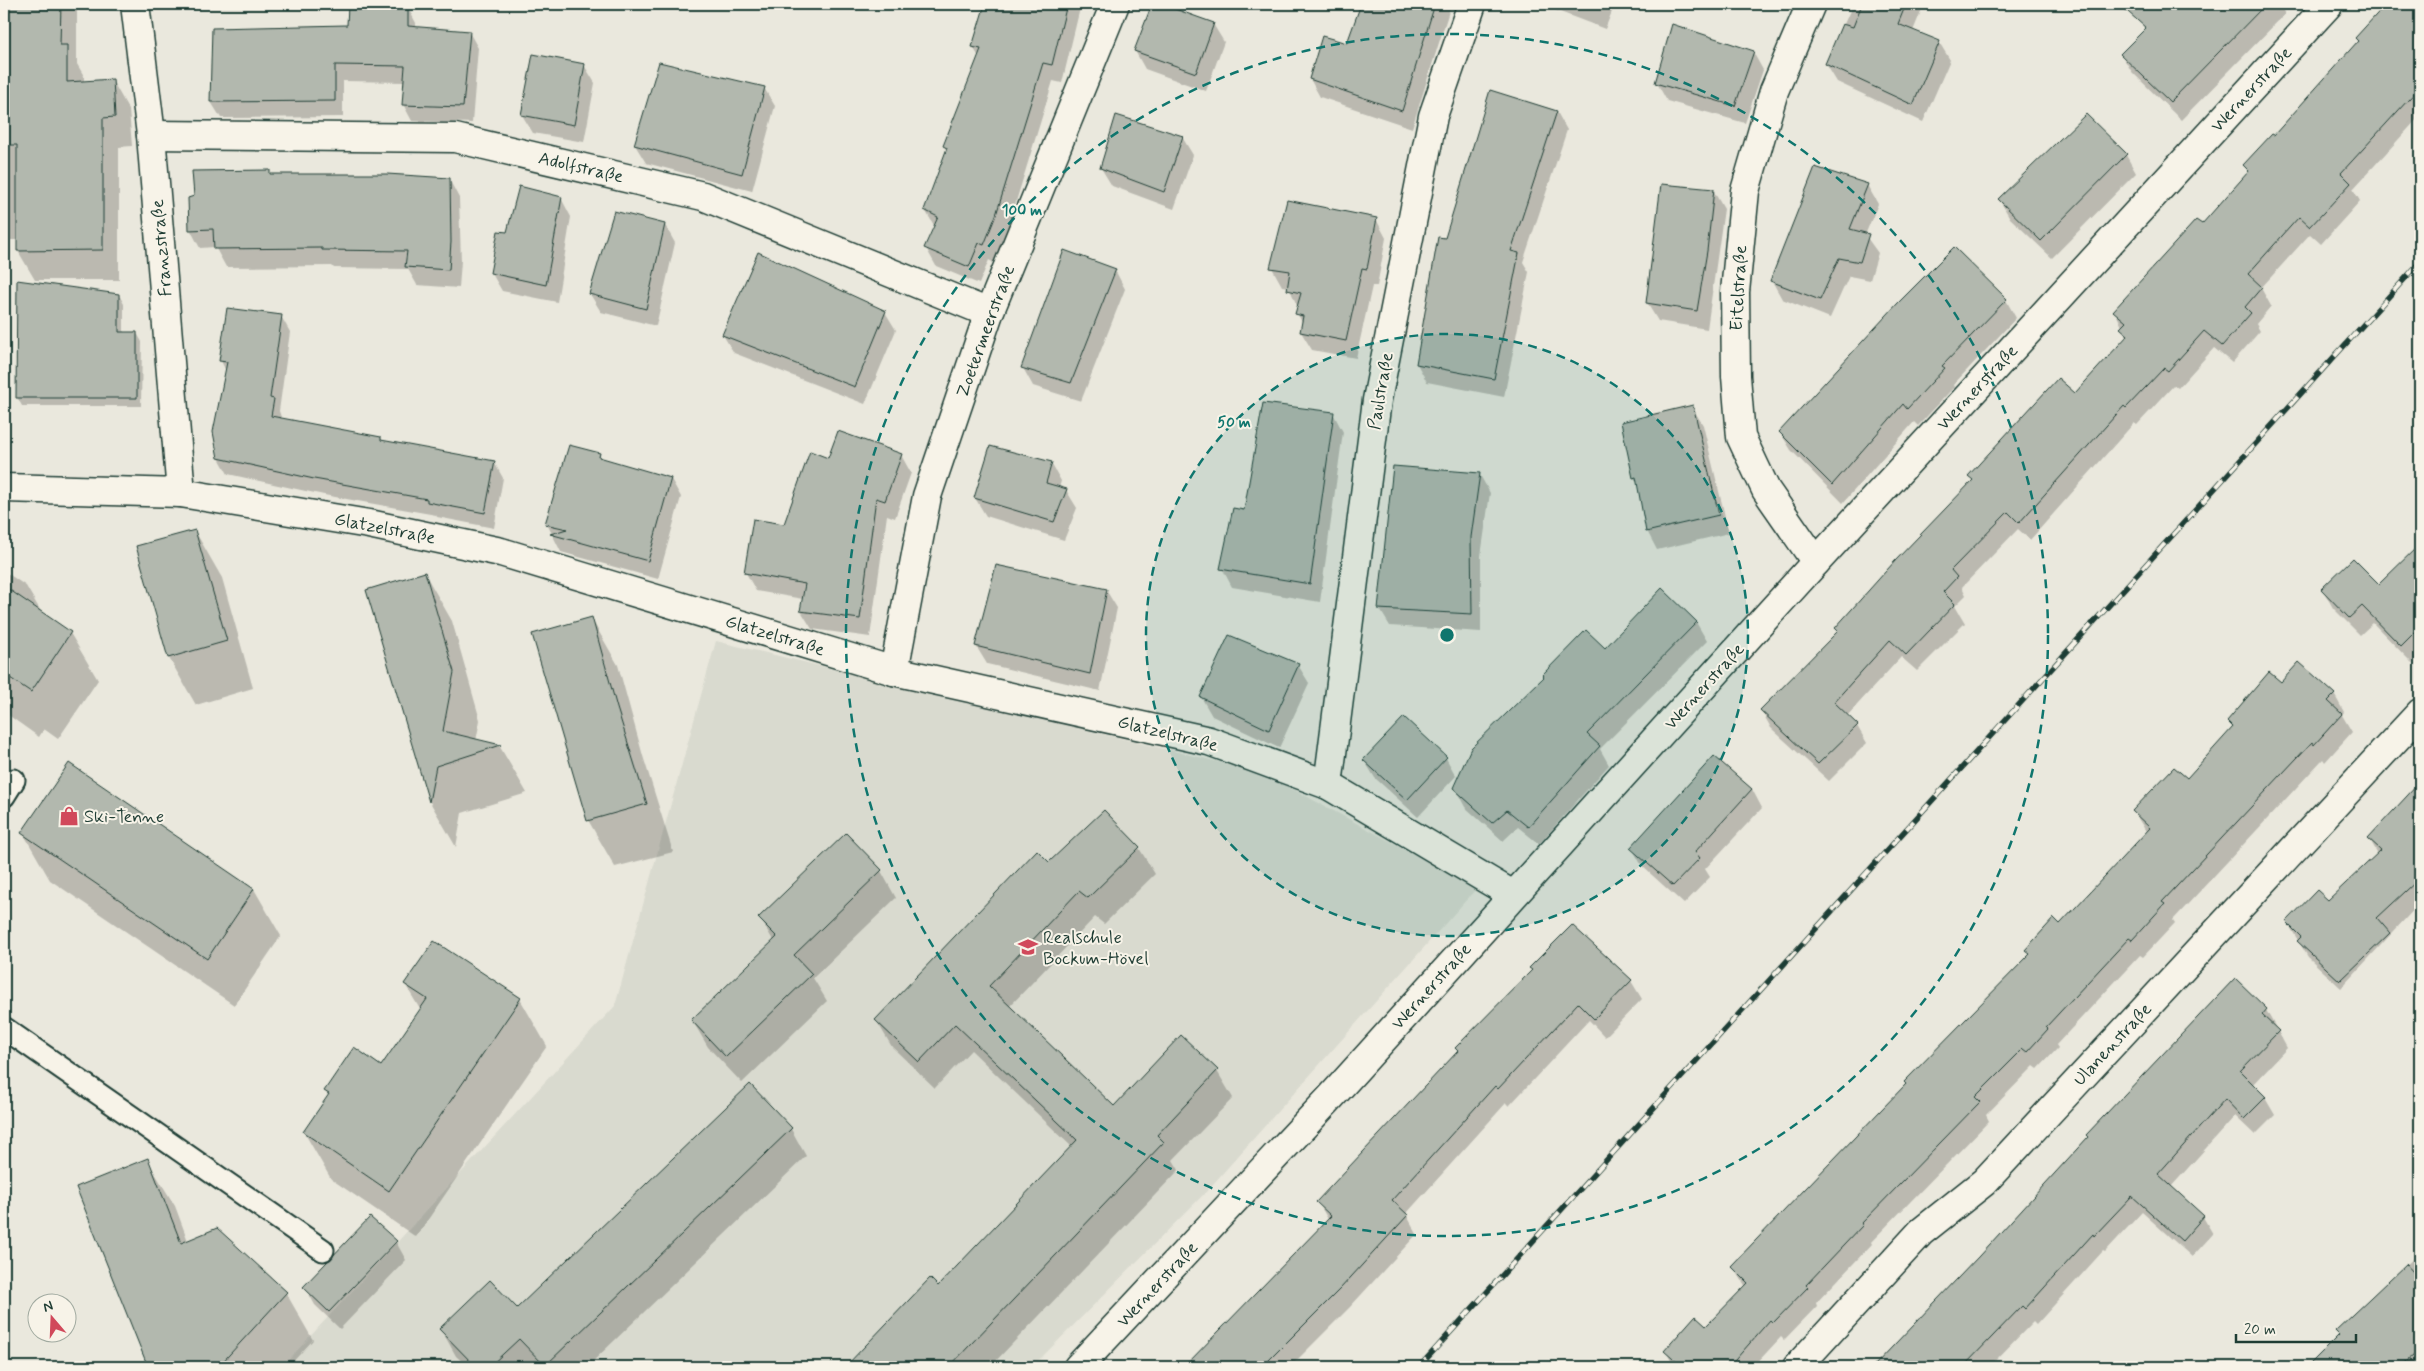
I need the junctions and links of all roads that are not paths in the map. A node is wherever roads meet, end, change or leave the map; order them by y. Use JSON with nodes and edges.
{"nodes":[{"id":1,"x":135,"y":4,"type":"edge"},
{"id":2,"x":1115,"y":4,"type":"edge"},
{"id":3,"x":1472,"y":4,"type":"edge"},
{"id":4,"x":1811,"y":4,"type":"edge"},
{"id":5,"x":2330,"y":4,"type":"edge"},
{"id":6,"x":151,"y":135,"type":"junction"},
{"id":7,"x":989,"y":313,"type":"junction"},
{"id":8,"x":4,"y":488,"type":"edge"},
{"id":9,"x":181,"y":494,"type":"junction"},
{"id":10,"x":1816,"y":562,"type":"junction"},
{"id":11,"x":894,"y":671,"type":"junction"},
{"id":12,"x":2420,"y":713,"type":"edge"},
{"id":13,"x":1328,"y":786,"type":"junction"},
{"id":14,"x":1514,"y":895,"type":"junction"},
{"id":15,"x":4,"y":1028,"type":"edge"},
{"id":16,"x":323,"y":1250,"type":"dead end"},
{"id":17,"x":1078,"y":1367,"type":"edge"},
{"id":18,"x":1797,"y":1367,"type":"edge"}],
"edges":[{"from":1,"to":6,"type":"street","name":"Franzstraße"},
{"from":2,"to":7,"type":"street","name":"Zoetermeerstraße"},
{"from":3,"to":13,"type":"street","name":"Paulstraße"},
{"from":4,"to":10,"type":"street","name":"Eitelstraße"},
{"from":5,"to":10,"type":"street","name":"Wernerstraße"},
{"from":6,"to":7,"type":"street","name":"Adolfstraße"},
{"from":6,"to":9,"type":"street","name":"Franzstraße"},
{"from":7,"to":11,"type":"street","name":"Zoetermeerstraße"},
{"from":8,"to":9,"type":"street","name":"Glatzelstraße"},
{"from":9,"to":11,"type":"street","name":"Glatzelstraße"},
{"from":10,"to":14,"type":"street","name":"Wernerstraße"},
{"from":11,"to":13,"type":"street","name":"Glatzelstraße"},
{"from":12,"to":18,"type":"street","name":"Ulanenstraße"},
{"from":13,"to":14,"type":"street","name":"Glatzelstraße"},
{"from":14,"to":17,"type":"street","name":"Wernerstraße"},
{"from":15,"to":16,"type":"lane"}]}
